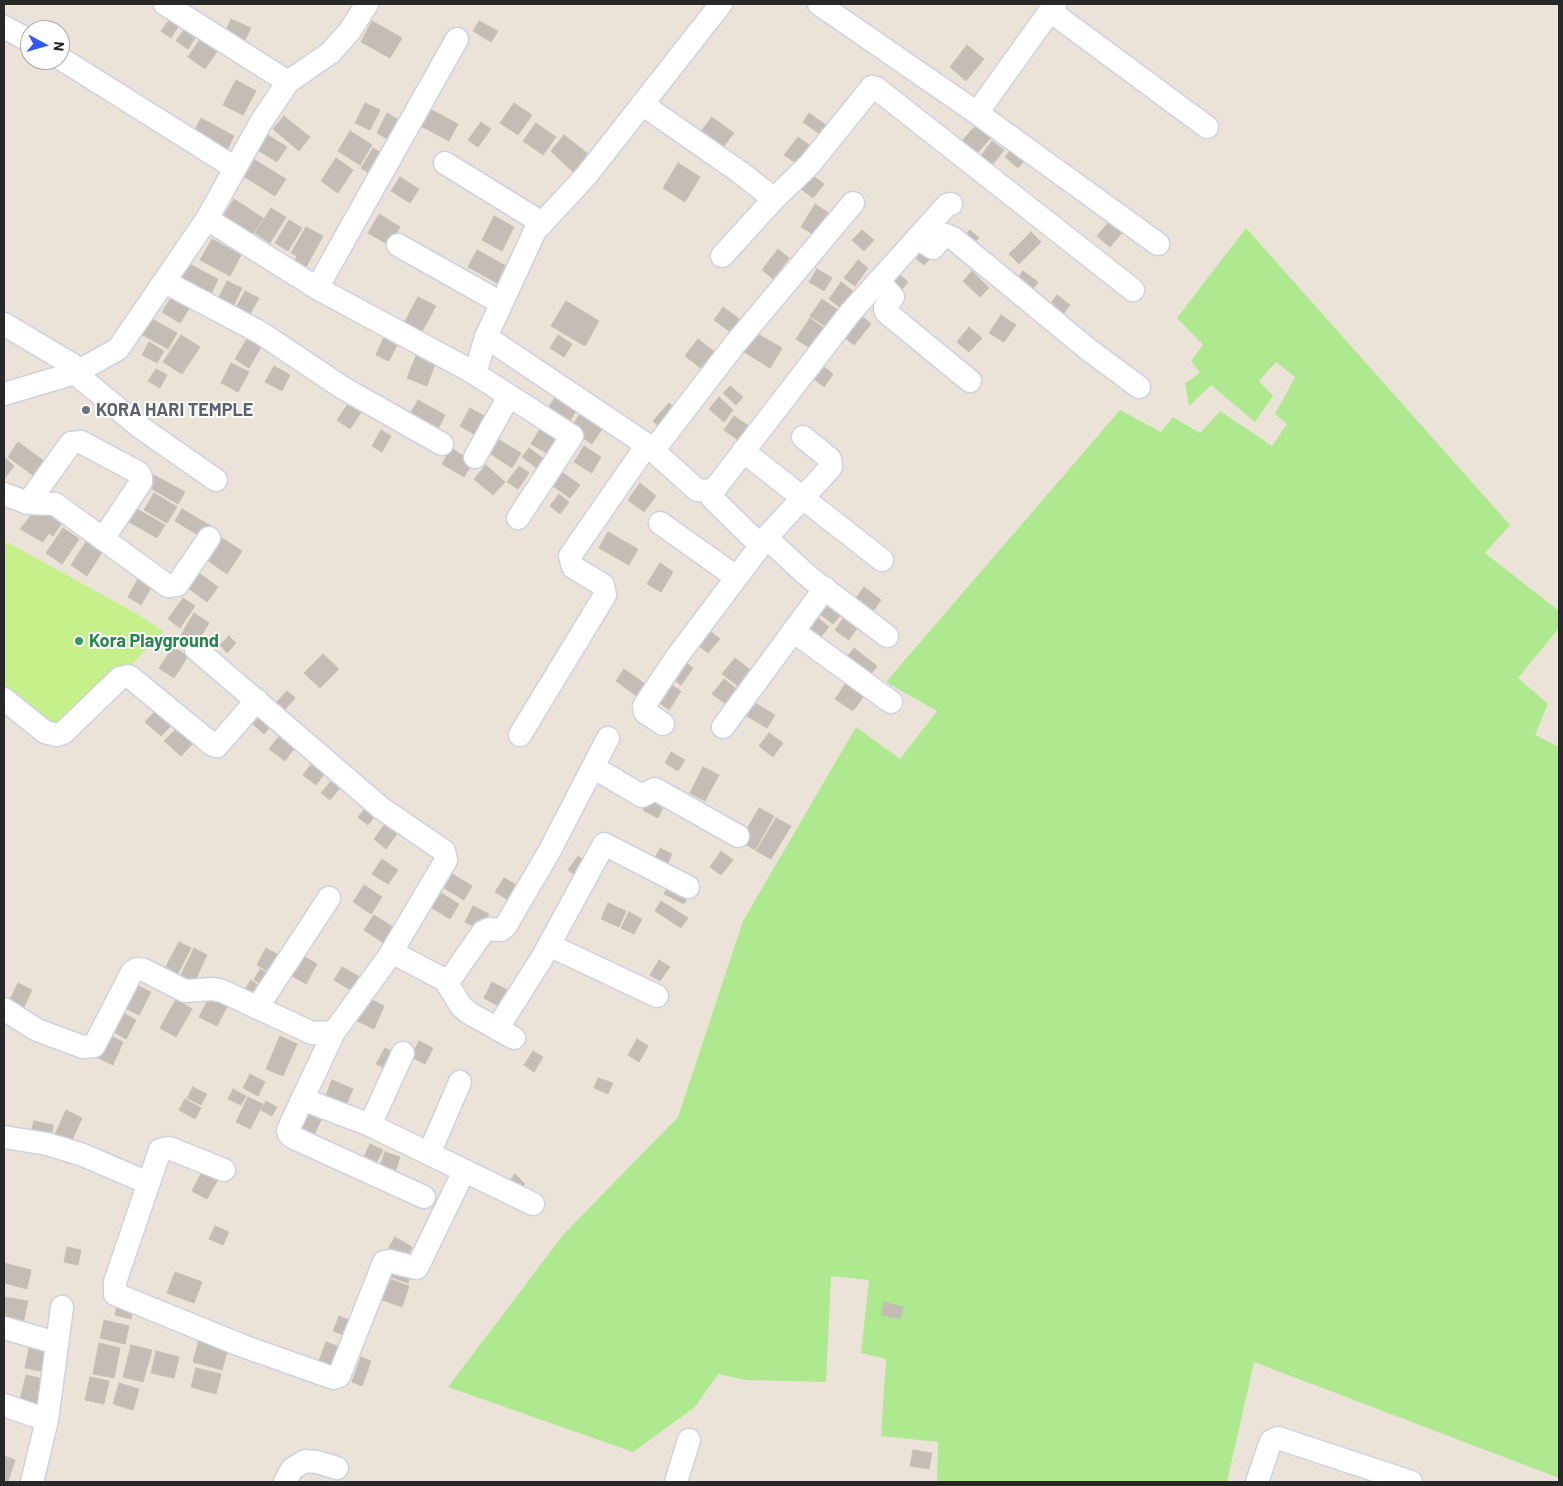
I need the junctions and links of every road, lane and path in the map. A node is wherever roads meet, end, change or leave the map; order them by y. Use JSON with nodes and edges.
{"nodes":[{"id":1,"x":165,"y":4,"type":"edge"},
{"id":2,"x":366,"y":4,"type":"edge"},
{"id":3,"x":721,"y":4,"type":"edge"},
{"id":4,"x":818,"y":4,"type":"edge"},
{"id":5,"x":1053,"y":7,"type":"edge"},
{"id":6,"x":4,"y":27,"type":"edge"},
{"id":7,"x":20,"y":36,"type":"edge"},
{"id":8,"x":456,"y":39,"type":"dead end"},
{"id":9,"x":70,"y":64,"type":"edge"},
{"id":10,"x":288,"y":82,"type":"junction"},
{"id":11,"x":642,"y":104,"type":"junction"},
{"id":12,"x":977,"y":113,"type":"junction"},
{"id":13,"x":1207,"y":127,"type":"dead end"},
{"id":14,"x":445,"y":163,"type":"dead end"},
{"id":15,"x":235,"y":168,"type":"junction"},
{"id":16,"x":774,"y":199,"type":"junction"},
{"id":17,"x":852,"y":203,"type":"dead end"},
{"id":18,"x":951,"y":204,"type":"dead end"},
{"id":19,"x":207,"y":219,"type":"junction"},
{"id":20,"x":542,"y":223,"type":"junction"},
{"id":21,"x":917,"y":238,"type":"junction"},
{"id":22,"x":1158,"y":244,"type":"dead end"},
{"id":23,"x":398,"y":245,"type":"dead end"},
{"id":24,"x":722,"y":256,"type":"dead end"},
{"id":25,"x":878,"y":281,"type":"junction"},
{"id":26,"x":165,"y":282,"type":"junction"},
{"id":27,"x":317,"y":288,"type":"junction"},
{"id":28,"x":1133,"y":290,"type":"dead end"},
{"id":29,"x":501,"y":303,"type":"junction"},
{"id":30,"x":4,"y":324,"type":"edge"},
{"id":31,"x":486,"y":337,"type":"junction"},
{"id":32,"x":470,"y":370,"type":"junction"},
{"id":33,"x":78,"y":371,"type":"junction"},
{"id":34,"x":970,"y":381,"type":"dead end"},
{"id":35,"x":1139,"y":387,"type":"dead end"},
{"id":36,"x":4,"y":394,"type":"edge"},
{"id":37,"x":509,"y":396,"type":"junction"},
{"id":38,"x":803,"y":437,"type":"dead end"},
{"id":39,"x":442,"y":444,"type":"dead end"},
{"id":40,"x":650,"y":448,"type":"junction"},
{"id":41,"x":743,"y":451,"type":"junction"},
{"id":42,"x":475,"y":456,"type":"dead end"},
{"id":43,"x":216,"y":480,"type":"dead end"},
{"id":44,"x":709,"y":491,"type":"junction"},
{"id":45,"x":4,"y":494,"type":"edge"},
{"id":46,"x":803,"y":499,"type":"junction"},
{"id":47,"x":28,"y":503,"type":"junction"},
{"id":48,"x":518,"y":518,"type":"dead end"},
{"id":49,"x":660,"y":522,"type":"dead end"},
{"id":50,"x":209,"y":538,"type":"dead end"},
{"id":51,"x":103,"y":539,"type":"junction"},
{"id":52,"x":760,"y":541,"type":"junction"},
{"id":53,"x":882,"y":560,"type":"dead end"},
{"id":54,"x":736,"y":577,"type":"junction"},
{"id":55,"x":825,"y":588,"type":"junction"},
{"id":56,"x":793,"y":631,"type":"junction"},
{"id":57,"x":887,"y":636,"type":"dead end"},
{"id":58,"x":196,"y":649,"type":"dead end"},
{"id":59,"x":4,"y":699,"type":"edge"},
{"id":60,"x":257,"y":700,"type":"junction"},
{"id":61,"x":891,"y":702,"type":"dead end"},
{"id":62,"x":663,"y":724,"type":"dead end"},
{"id":63,"x":723,"y":727,"type":"dead end"},
{"id":64,"x":520,"y":735,"type":"dead end"},
{"id":65,"x":608,"y":738,"type":"dead end"},
{"id":66,"x":593,"y":767,"type":"junction"},
{"id":67,"x":738,"y":836,"type":"dead end"},
{"id":68,"x":688,"y":886,"type":"dead end"},
{"id":69,"x":329,"y":898,"type":"dead end"},
{"id":70,"x":549,"y":945,"type":"junction"},
{"id":71,"x":388,"y":958,"type":"junction"},
{"id":72,"x":445,"y":980,"type":"junction"},
{"id":73,"x":657,"y":996,"type":"dead end"},
{"id":74,"x":257,"y":1008,"type":"junction"},
{"id":75,"x":4,"y":1009,"type":"edge"},
{"id":76,"x":334,"y":1032,"type":"junction"},
{"id":77,"x":403,"y":1053,"type":"dead end"},
{"id":78,"x":460,"y":1082,"type":"dead end"},
{"id":79,"x":302,"y":1099,"type":"junction"},
{"id":80,"x":370,"y":1124,"type":"junction"},
{"id":81,"x":4,"y":1137,"type":"edge"},
{"id":82,"x":429,"y":1154,"type":"junction"},
{"id":83,"x":224,"y":1170,"type":"dead end"},
{"id":84,"x":464,"y":1171,"type":"junction"},
{"id":85,"x":148,"y":1183,"type":"junction"},
{"id":86,"x":424,"y":1197,"type":"dead end"},
{"id":87,"x":533,"y":1204,"type":"dead end"},
{"id":88,"x":62,"y":1307,"type":"dead end"},
{"id":89,"x":4,"y":1328,"type":"edge"},
{"id":90,"x":57,"y":1343,"type":"junction"},
{"id":91,"x":4,"y":1405,"type":"edge"},
{"id":92,"x":47,"y":1420,"type":"junction"},
{"id":93,"x":689,"y":1440,"type":"dead end"},
{"id":94,"x":337,"y":1468,"type":"dead end"},
{"id":95,"x":32,"y":1482,"type":"edge"},
{"id":96,"x":285,"y":1482,"type":"edge"},
{"id":97,"x":676,"y":1482,"type":"edge"},
{"id":98,"x":1257,"y":1482,"type":"edge"},
{"id":99,"x":1410,"y":1482,"type":"edge"}],
"edges":[{"from":1,"to":10,"type":"street"},
{"from":2,"to":10,"type":"street"},
{"from":3,"to":11,"type":"street"},
{"from":4,"to":12,"type":"street"},
{"from":5,"to":12,"type":"street"},
{"from":5,"to":13,"type":"street"},
{"from":6,"to":7,"type":"street"},
{"from":8,"to":27,"type":"street"},
{"from":9,"to":15,"type":"street"},
{"from":10,"to":15,"type":"street"},
{"from":11,"to":16,"type":"street"},
{"from":11,"to":20,"type":"street"},
{"from":12,"to":22,"type":"street"},
{"from":14,"to":20,"type":"street"},
{"from":15,"to":19,"type":"street"},
{"from":16,"to":24,"type":"street"},
{"from":16,"to":28,"type":"street"},
{"from":17,"to":40,"type":"street"},
{"from":18,"to":21,"type":"street"},
{"from":19,"to":26,"type":"street"},
{"from":19,"to":27,"type":"street"},
{"from":20,"to":29,"type":"street"},
{"from":21,"to":25,"type":"street"},
{"from":21,"to":35,"type":"street"},
{"from":23,"to":29,"type":"street"},
{"from":25,"to":34,"type":"street"},
{"from":25,"to":41,"type":"street"},
{"from":26,"to":33,"type":"street"},
{"from":26,"to":39,"type":"street"},
{"from":27,"to":32,"type":"street"},
{"from":29,"to":31,"type":"street"},
{"from":30,"to":33,"type":"street"},
{"from":31,"to":32,"type":"street"},
{"from":31,"to":40,"type":"street"},
{"from":32,"to":37,"type":"street"},
{"from":33,"to":36,"type":"street"},
{"from":33,"to":43,"type":"street"},
{"from":37,"to":42,"type":"street"},
{"from":37,"to":48,"type":"street"},
{"from":38,"to":46,"type":"street"},
{"from":40,"to":44,"type":"street"},
{"from":40,"to":64,"type":"street"},
{"from":41,"to":44,"type":"street"},
{"from":41,"to":46,"type":"street"},
{"from":44,"to":52,"type":"street"},
{"from":45,"to":47,"type":"street"},
{"from":46,"to":52,"type":"street"},
{"from":46,"to":53,"type":"street"},
{"from":47,"to":51,"type":"street"},
{"from":47,"to":51,"type":"street"},
{"from":49,"to":54,"type":"street"},
{"from":50,"to":51,"type":"street"},
{"from":52,"to":54,"type":"street"},
{"from":52,"to":55,"type":"street"},
{"from":54,"to":62,"type":"street"},
{"from":55,"to":56,"type":"street"},
{"from":55,"to":57,"type":"street"},
{"from":56,"to":61,"type":"street"},
{"from":56,"to":63,"type":"street"},
{"from":58,"to":60,"type":"street"},
{"from":59,"to":60,"type":"street"},
{"from":60,"to":71,"type":"street"},
{"from":65,"to":66,"type":"street"},
{"from":66,"to":67,"type":"street"},
{"from":66,"to":72,"type":"street"},
{"from":68,"to":70,"type":"street"},
{"from":69,"to":74,"type":"street"},
{"from":70,"to":72,"type":"street"},
{"from":70,"to":73,"type":"street"},
{"from":71,"to":72,"type":"street"},
{"from":71,"to":76,"type":"street"},
{"from":74,"to":75,"type":"street"},
{"from":74,"to":76,"type":"street"},
{"from":76,"to":79,"type":"street"},
{"from":77,"to":80,"type":"street"},
{"from":78,"to":82,"type":"street"},
{"from":79,"to":80,"type":"street"},
{"from":79,"to":86,"type":"street"},
{"from":80,"to":82,"type":"street"},
{"from":81,"to":85,"type":"street"},
{"from":82,"to":84,"type":"street"},
{"from":83,"to":85,"type":"street"},
{"from":84,"to":85,"type":"street"},
{"from":84,"to":87,"type":"street"},
{"from":88,"to":90,"type":"street"},
{"from":89,"to":90,"type":"street"},
{"from":90,"to":92,"type":"street"},
{"from":91,"to":92,"type":"street"},
{"from":92,"to":95,"type":"street"},
{"from":93,"to":97,"type":"street"},
{"from":94,"to":96,"type":"street"},
{"from":98,"to":99,"type":"street"}]}
